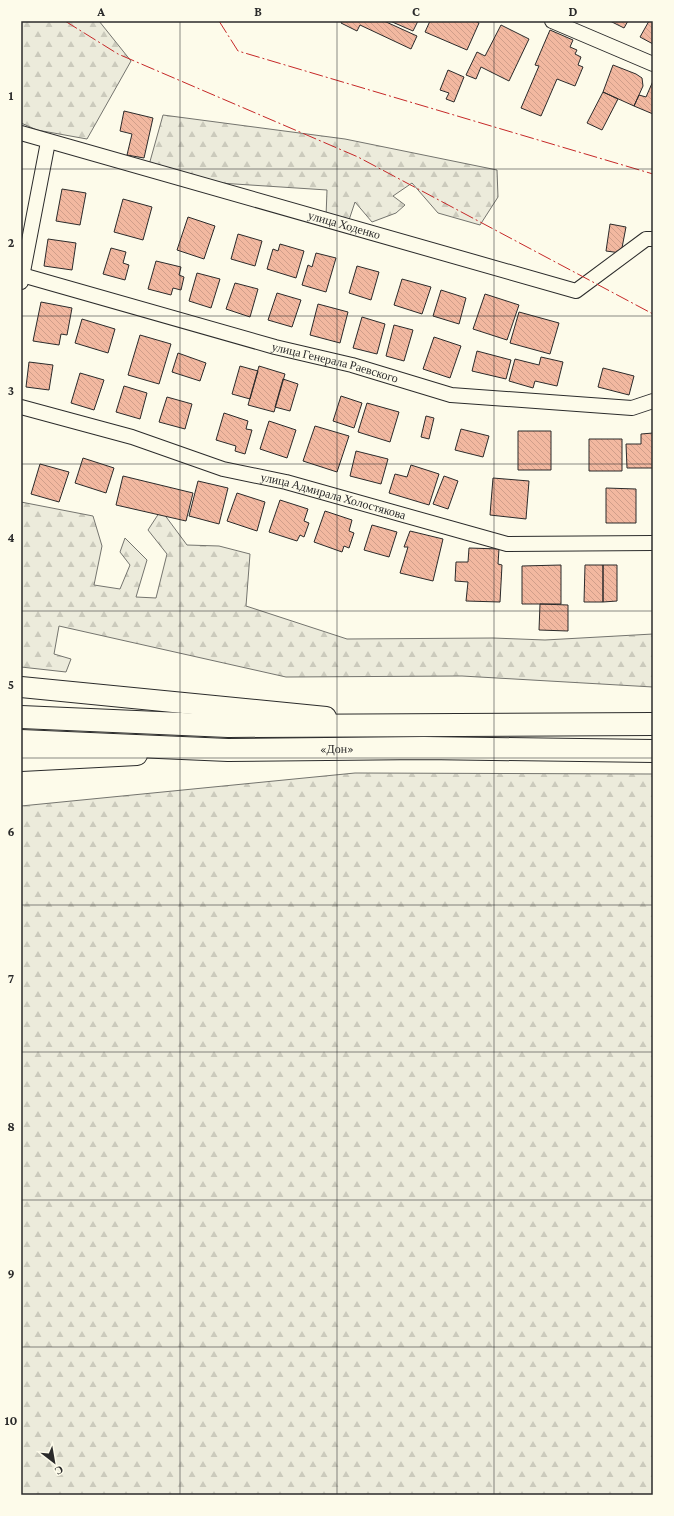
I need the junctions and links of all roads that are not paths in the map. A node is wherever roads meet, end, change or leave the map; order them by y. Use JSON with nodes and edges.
{"nodes":[{"id":1,"x":552,"y":21,"type":"edge"},
{"id":2,"x":653,"y":64,"type":"edge"},
{"id":3,"x":21,"y":133,"type":"edge"},
{"id":4,"x":48,"y":142,"type":"junction"},
{"id":5,"x":653,"y":239,"type":"edge"},
{"id":6,"x":22,"y":278,"type":"edge"},
{"id":7,"x":653,"y":401,"type":"edge"},
{"id":8,"x":21,"y":407,"type":"edge"},
{"id":9,"x":653,"y":543,"type":"edge"},
{"id":10,"x":21,"y":686,"type":"edge"},
{"id":11,"x":21,"y":717,"type":"edge"},
{"id":12,"x":422,"y":724,"type":"junction"},
{"id":13,"x":653,"y":724,"type":"edge"},
{"id":14,"x":21,"y":741,"type":"edge"},
{"id":15,"x":228,"y":750,"type":"junction"},
{"id":16,"x":653,"y":751,"type":"edge"},
{"id":17,"x":21,"y":761,"type":"edge"}],
"edges":[{"from":1,"to":2,"type":"street"},
{"from":3,"to":4,"type":"street","name":"улица Ходенко"},
{"from":4,"to":5,"type":"street","name":"улица Ходенко"},
{"from":4,"to":6,"type":"street"},
{"from":6,"to":7,"type":"street","name":"улица Генерала Раевского"},
{"from":8,"to":9,"type":"street","name":"улица Адмирала Холостякова"},
{"from":10,"to":12,"type":"main road"},
{"from":11,"to":12,"type":"highway","name":"«Дон»"},
{"from":12,"to":13,"type":"highway","name":"«Дон»"},
{"from":14,"to":15,"type":"highway","name":"«Дон»"},
{"from":15,"to":16,"type":"highway","name":"«Дон»"},
{"from":15,"to":17,"type":"main road"}]}
